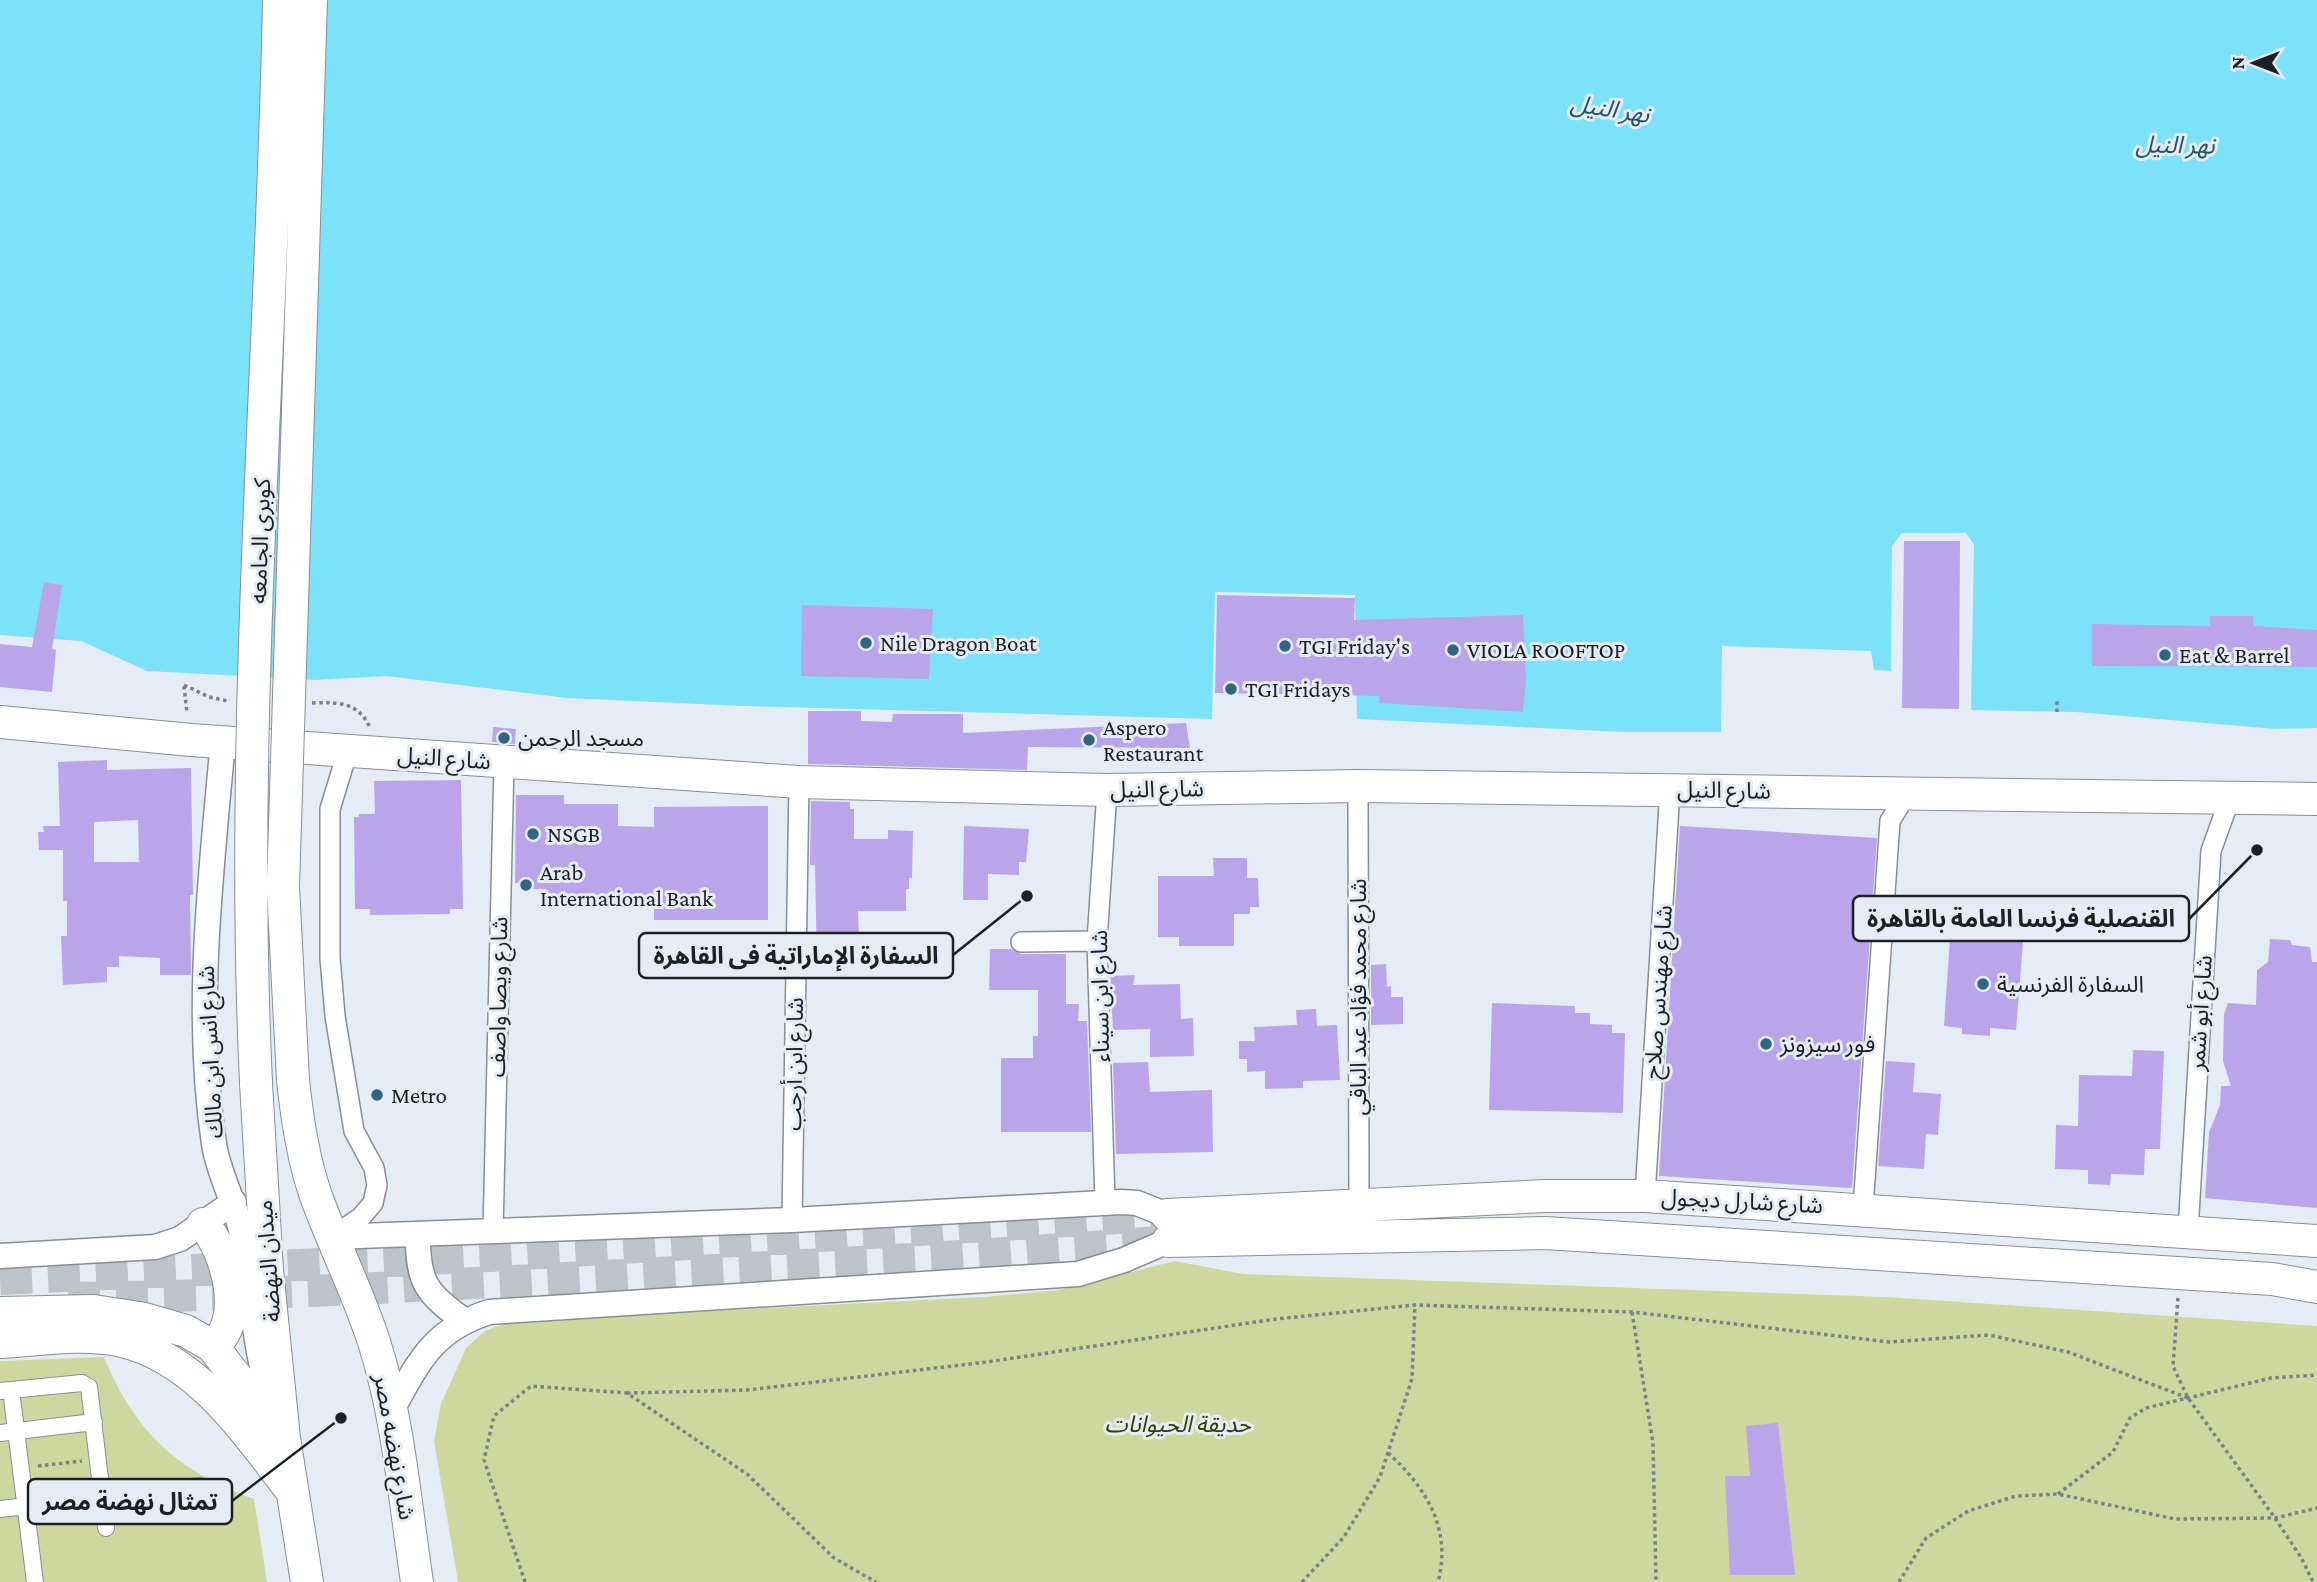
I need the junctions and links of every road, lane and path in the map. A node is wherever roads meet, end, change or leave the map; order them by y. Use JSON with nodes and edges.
{"nodes":[{"id":1,"x":279,"y":0,"type":"edge"},
{"id":2,"x":311,"y":0,"type":"edge"},
{"id":3,"x":184,"y":685,"type":"dead end"},
{"id":4,"x":2057,"y":700,"type":"dead end"},
{"id":5,"x":231,"y":702,"type":"dead end"},
{"id":6,"x":309,"y":703,"type":"dead end"},
{"id":7,"x":2057,"y":712,"type":"dead end"},
{"id":8,"x":366,"y":718,"type":"dead end"},
{"id":9,"x":0,"y":722,"type":"edge"},
{"id":10,"x":223,"y":741,"type":"junction"},
{"id":11,"x":348,"y":750,"type":"junction"},
{"id":12,"x":504,"y":763,"type":"junction"},
{"id":13,"x":799,"y":782,"type":"junction"},
{"id":14,"x":1358,"y":786,"type":"junction"},
{"id":15,"x":1670,"y":789,"type":"junction"},
{"id":16,"x":1107,"y":790,"type":"junction"},
{"id":17,"x":1907,"y":793,"type":"junction"},
{"id":18,"x":2230,"y":797,"type":"junction"},
{"id":19,"x":2317,"y":799,"type":"edge"},
{"id":20,"x":1097,"y":941,"type":"junction"},
{"id":21,"x":1021,"y":942,"type":"dead end"},
{"id":22,"x":256,"y":1083,"type":"joint"},
{"id":23,"x":1645,"y":1196,"type":"junction"},
{"id":24,"x":234,"y":1202,"type":"junction"},
{"id":25,"x":1105,"y":1202,"type":"junction"},
{"id":26,"x":1359,"y":1207,"type":"junction"},
{"id":27,"x":1863,"y":1208,"type":"junction"},
{"id":28,"x":792,"y":1220,"type":"junction"},
{"id":29,"x":203,"y":1224,"type":"junction"},
{"id":30,"x":1167,"y":1228,"type":"junction"},
{"id":31,"x":2188,"y":1231,"type":"junction"},
{"id":32,"x":493,"y":1232,"type":"junction"},
{"id":33,"x":418,"y":1235,"type":"junction"},
{"id":34,"x":332,"y":1237,"type":"junction"},
{"id":35,"x":2317,"y":1241,"type":"edge"},
{"id":36,"x":0,"y":1256,"type":"edge"},
{"id":37,"x":2179,"y":1275,"type":"junction"},
{"id":38,"x":2317,"y":1287,"type":"edge"},
{"id":39,"x":1415,"y":1305,"type":"junction"},
{"id":40,"x":1632,"y":1312,"type":"junction"},
{"id":41,"x":0,"y":1313,"type":"edge"},
{"id":42,"x":464,"y":1320,"type":"junction"},
{"id":43,"x":0,"y":1342,"type":"edge"},
{"id":44,"x":212,"y":1346,"type":"junction"},
{"id":45,"x":2317,"y":1375,"type":"edge"},
{"id":46,"x":5,"y":1390,"type":"edge"},
{"id":47,"x":627,"y":1393,"type":"junction"},
{"id":48,"x":2188,"y":1398,"type":"junction"},
{"id":49,"x":392,"y":1410,"type":"junction"},
{"id":50,"x":94,"y":1422,"type":"junction"},
{"id":51,"x":8,"y":1432,"type":"edge"},
{"id":52,"x":284,"y":1438,"type":"junction"},
{"id":53,"x":1388,"y":1453,"type":"junction"},
{"id":54,"x":98,"y":1459,"type":"junction"},
{"id":55,"x":20,"y":1468,"type":"junction"},
{"id":56,"x":200,"y":1486,"type":"dead end"},
{"id":57,"x":292,"y":1491,"type":"junction"},
{"id":58,"x":2058,"y":1494,"type":"junction"},
{"id":59,"x":103,"y":1497,"type":"junction"},
{"id":60,"x":25,"y":1506,"type":"junction"},
{"id":61,"x":2317,"y":1508,"type":"edge"},
{"id":62,"x":0,"y":1509,"type":"edge"},
{"id":63,"x":2275,"y":1518,"type":"junction"},
{"id":64,"x":106,"y":1528,"type":"dead end"},
{"id":65,"x":35,"y":1582,"type":"edge"},
{"id":66,"x":307,"y":1582,"type":"edge"},
{"id":67,"x":417,"y":1582,"type":"edge"},
{"id":68,"x":525,"y":1582,"type":"edge"},
{"id":69,"x":873,"y":1582,"type":"edge"},
{"id":70,"x":1302,"y":1582,"type":"edge"},
{"id":71,"x":1438,"y":1582,"type":"edge"},
{"id":72,"x":1656,"y":1582,"type":"edge"},
{"id":73,"x":1899,"y":1582,"type":"edge"},
{"id":74,"x":2313,"y":1582,"type":"edge"}],
"edges":[{"from":1,"to":22,"type":"main road","name":"كوبرى الجامعه","bridge":true},
{"from":2,"to":34,"type":"main road","name":"كوبرى الجامعه","bridge":true},
{"from":3,"to":5,"type":"path"},
{"from":4,"to":7,"type":"path"},
{"from":6,"to":8,"type":"path"},
{"from":9,"to":10,"type":"main road","name":"شارع النيل"},
{"from":10,"to":11,"type":"main road","name":"شارع النيل"},
{"from":10,"to":24,"type":"street","name":"شارع انس ابن مالك"},
{"from":11,"to":12,"type":"main road","name":"شارع النيل"},
{"from":11,"to":34,"type":"street"},
{"from":12,"to":13,"type":"main road","name":"شارع النيل"},
{"from":12,"to":32,"type":"street","name":"شارع ويصا واصف"},
{"from":13,"to":16,"type":"main road","name":"شارع النيل"},
{"from":13,"to":28,"type":"street","name":"شارع ابن أرحب"},
{"from":14,"to":15,"type":"main road","name":"شارع النيل"},
{"from":14,"to":16,"type":"main road","name":"شارع النيل"},
{"from":14,"to":26,"type":"street","name":"شارع محمد فؤاد عبد الباقي"},
{"from":15,"to":17,"type":"main road","name":"شارع النيل"},
{"from":15,"to":23,"type":"street","name":"شارع مهندس صلاح"},
{"from":16,"to":20,"type":"street","name":"شارع ابن سيناء"},
{"from":17,"to":18,"type":"main road","name":"شارع النيل"},
{"from":17,"to":27,"type":"street"},
{"from":18,"to":19,"type":"main road","name":"شارع النيل"},
{"from":18,"to":31,"type":"street","name":"شارع أبو شمر"},
{"from":20,"to":21,"type":"street"},
{"from":20,"to":25,"type":"street","name":"شارع ابن سيناء"},
{"from":22,"to":52,"type":"main road","name":"ميدان النهضة"},
{"from":23,"to":26,"type":"main road","name":"شارع شارل ديجول"},
{"from":23,"to":27,"type":"main road","name":"شارع شارل ديجول"},
{"from":24,"to":29,"type":"street"},
{"from":24,"to":52,"type":"street","name":"شارع انس ابن مالك"},
{"from":25,"to":28,"type":"street"},
{"from":25,"to":30,"type":"street"},
{"from":26,"to":30,"type":"main road","name":"شارع شارل ديجول"},
{"from":27,"to":31,"type":"main road","name":"شارع شارل ديجول"},
{"from":28,"to":32,"type":"street"},
{"from":29,"to":36,"type":"street"},
{"from":29,"to":44,"type":"main road"},
{"from":30,"to":37,"type":"main road","name":"شارع شارل ديجول"},
{"from":30,"to":42,"type":"street"},
{"from":31,"to":35,"type":"main road","name":"شارع شارل ديجول"},
{"from":32,"to":33,"type":"street"},
{"from":33,"to":34,"type":"street"},
{"from":33,"to":42,"type":"street"},
{"from":34,"to":49,"type":"main road","name":"شارع نهضه مصر"},
{"from":37,"to":38,"type":"main road","name":"شارع شارل ديجول"},
{"from":37,"to":48,"type":"path"},
{"from":39,"to":40,"type":"path"},
{"from":39,"to":47,"type":"path"},
{"from":39,"to":53,"type":"path"},
{"from":40,"to":48,"type":"path"},
{"from":40,"to":72,"type":"path"},
{"from":41,"to":44,"type":"main road"},
{"from":42,"to":49,"type":"street"},
{"from":43,"to":57,"type":"main road"},
{"from":44,"to":52,"type":"main road"},
{"from":45,"to":48,"type":"path"},
{"from":46,"to":50,"type":"street"},
{"from":46,"to":51,"type":"street"},
{"from":47,"to":68,"type":"path"},
{"from":47,"to":69,"type":"path"},
{"from":48,"to":58,"type":"path"},
{"from":48,"to":63,"type":"path"},
{"from":49,"to":67,"type":"main road","name":"شارع نهضه مصر"},
{"from":50,"to":51,"type":"street"},
{"from":50,"to":54,"type":"street"},
{"from":51,"to":55,"type":"street"},
{"from":52,"to":57,"type":"main road"},
{"from":53,"to":70,"type":"path"},
{"from":53,"to":71,"type":"path"},
{"from":54,"to":55,"type":"path"},
{"from":54,"to":59,"type":"street"},
{"from":55,"to":60,"type":"street"},
{"from":56,"to":59,"type":"street"},
{"from":57,"to":66,"type":"main road"},
{"from":58,"to":63,"type":"path"},
{"from":58,"to":73,"type":"path"},
{"from":59,"to":60,"type":"street"},
{"from":59,"to":64,"type":"street"},
{"from":60,"to":62,"type":"street"},
{"from":60,"to":65,"type":"street"},
{"from":61,"to":63,"type":"path"},
{"from":63,"to":74,"type":"path"}]}
